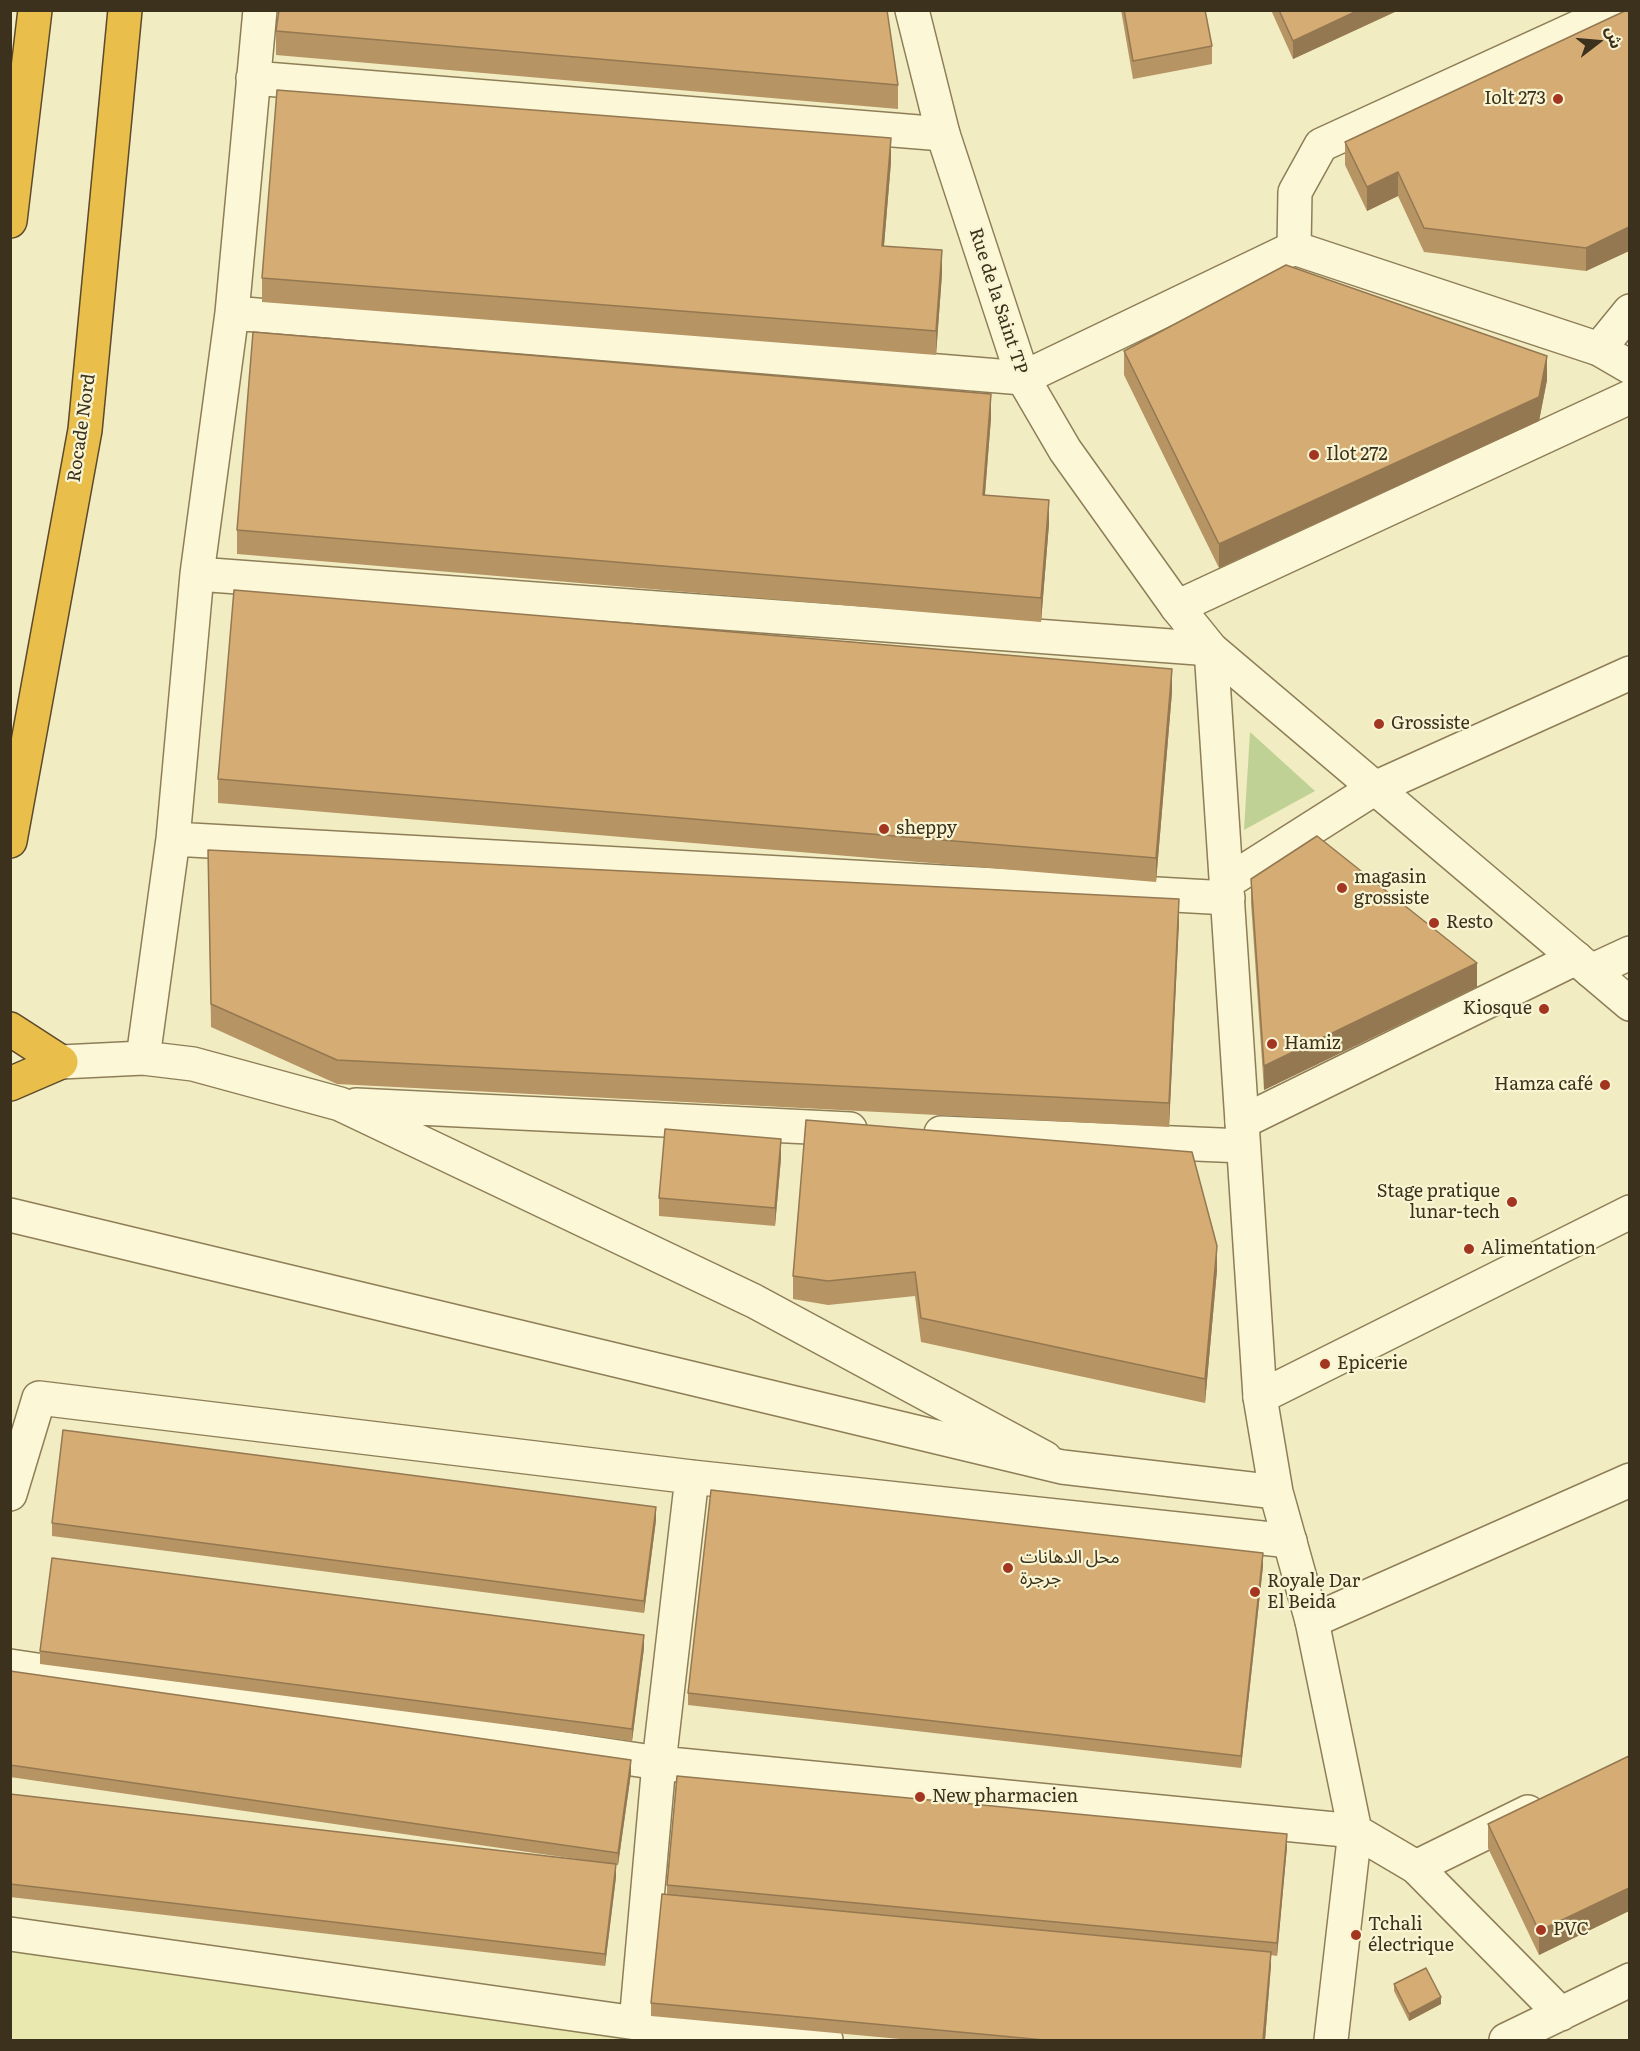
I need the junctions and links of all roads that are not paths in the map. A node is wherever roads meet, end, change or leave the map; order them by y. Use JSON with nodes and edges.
{"nodes":[{"id":1,"x":35,"y":10,"type":"edge"},
{"id":2,"x":124,"y":10,"type":"edge"},
{"id":3,"x":260,"y":10,"type":"edge"},
{"id":4,"x":912,"y":10,"type":"edge"},
{"id":5,"x":1616,"y":10,"type":"edge"},
{"id":6,"x":253,"y":78,"type":"junction"},
{"id":7,"x":943,"y":134,"type":"junction"},
{"id":8,"x":10,"y":220,"type":"edge"},
{"id":9,"x":1294,"y":248,"type":"junction"},
{"id":10,"x":1629,"y":311,"type":"edge"},
{"id":11,"x":232,"y":313,"type":"junction"},
{"id":12,"x":1614,"y":349,"type":"edge"},
{"id":13,"x":1629,"y":367,"type":"edge"},
{"id":14,"x":1023,"y":378,"type":"junction"},
{"id":15,"x":1629,"y":397,"type":"edge"},
{"id":16,"x":197,"y":574,"type":"junction"},
{"id":17,"x":1177,"y":607,"type":"junction"},
{"id":18,"x":1211,"y":648,"type":"junction"},
{"id":19,"x":1629,"y":673,"type":"edge"},
{"id":20,"x":1375,"y":788,"type":"junction"},
{"id":21,"x":174,"y":839,"type":"junction"},
{"id":22,"x":10,"y":841,"type":"edge"},
{"id":23,"x":1227,"y":890,"type":"junction"},
{"id":24,"x":1629,"y":953,"type":"edge"},
{"id":25,"x":1583,"y":964,"type":"junction"},
{"id":26,"x":1629,"y":1004,"type":"edge"},
{"id":27,"x":10,"y":1029,"type":"edge"},
{"id":28,"x":143,"y":1058,"type":"junction"},
{"id":29,"x":61,"y":1062,"type":"junction"},
{"id":30,"x":10,"y":1084,"type":"edge"},
{"id":31,"x":340,"y":1104,"type":"junction"},
{"id":32,"x":874,"y":1130,"type":"edge"},
{"id":33,"x":910,"y":1132,"type":"edge"},
{"id":34,"x":1243,"y":1134,"type":"junction"},
{"id":35,"x":1629,"y":1212,"type":"edge"},
{"id":36,"x":10,"y":1215,"type":"edge"},
{"id":37,"x":1260,"y":1396,"type":"junction"},
{"id":38,"x":1062,"y":1467,"type":"junction"},
{"id":39,"x":692,"y":1477,"type":"junction"},
{"id":40,"x":1629,"y":1480,"type":"edge"},
{"id":41,"x":1276,"y":1492,"type":"junction"},
{"id":42,"x":10,"y":1494,"type":"edge"},
{"id":43,"x":1290,"y":1541,"type":"junction"},
{"id":44,"x":1312,"y":1621,"type":"junction"},
{"id":45,"x":10,"y":1666,"type":"edge"},
{"id":46,"x":659,"y":1763,"type":"junction"},
{"id":47,"x":1555,"y":1798,"type":"edge"},
{"id":48,"x":1355,"y":1831,"type":"junction"},
{"id":49,"x":1416,"y":1867,"type":"junction"},
{"id":50,"x":10,"y":1934,"type":"edge"},
{"id":51,"x":1629,"y":1980,"type":"edge"},
{"id":52,"x":1560,"y":2014,"type":"junction"},
{"id":53,"x":636,"y":2023,"type":"junction"},
{"id":54,"x":825,"y":2040,"type":"edge"},
{"id":55,"x":1331,"y":2040,"type":"edge"},
{"id":56,"x":1506,"y":2040,"type":"edge"}],
"edges":[{"from":1,"to":8,"type":"highway"},
{"from":2,"to":22,"type":"highway","name":"Rocade Nord"},
{"from":3,"to":6,"type":"street"},
{"from":4,"to":7,"type":"street","name":"Rue de la Saint TP"},
{"from":5,"to":9,"type":"street"},
{"from":6,"to":7,"type":"street"},
{"from":6,"to":11,"type":"street"},
{"from":7,"to":14,"type":"street","name":"Rue de la Saint TP"},
{"from":9,"to":12,"type":"street"},
{"from":9,"to":14,"type":"street"},
{"from":10,"to":12,"type":"street"},
{"from":11,"to":14,"type":"street"},
{"from":11,"to":16,"type":"street"},
{"from":12,"to":13,"type":"street"},
{"from":14,"to":17,"type":"street","name":"Rue de la Saint TP"},
{"from":15,"to":17,"type":"street"},
{"from":16,"to":18,"type":"street"},
{"from":16,"to":21,"type":"street"},
{"from":17,"to":18,"type":"street","name":"Rue de la Saint TP"},
{"from":18,"to":20,"type":"street","name":"Rue de la Saint TP"},
{"from":18,"to":23,"type":"street"},
{"from":19,"to":20,"type":"street"},
{"from":20,"to":23,"type":"street"},
{"from":20,"to":25,"type":"street","name":"Rue de la Saint TP"},
{"from":21,"to":23,"type":"street"},
{"from":21,"to":28,"type":"street"},
{"from":23,"to":34,"type":"street"},
{"from":24,"to":25,"type":"street"},
{"from":25,"to":26,"type":"street","name":"Rue de la Saint TP"},
{"from":25,"to":34,"type":"street"},
{"from":27,"to":29,"type":"highway"},
{"from":28,"to":29,"type":"street"},
{"from":28,"to":31,"type":"street"},
{"from":29,"to":30,"type":"highway"},
{"from":31,"to":32,"type":"street"},
{"from":31,"to":38,"type":"street"},
{"from":33,"to":34,"type":"street"},
{"from":34,"to":37,"type":"street"},
{"from":35,"to":37,"type":"street"},
{"from":36,"to":38,"type":"street"},
{"from":37,"to":41,"type":"street"},
{"from":38,"to":41,"type":"street"},
{"from":39,"to":42,"type":"street"},
{"from":39,"to":43,"type":"street"},
{"from":39,"to":46,"type":"street"},
{"from":40,"to":44,"type":"street"},
{"from":41,"to":43,"type":"street"},
{"from":43,"to":44,"type":"street"},
{"from":44,"to":48,"type":"street"},
{"from":45,"to":46,"type":"street"},
{"from":46,"to":48,"type":"street"},
{"from":46,"to":53,"type":"street"},
{"from":47,"to":49,"type":"street"},
{"from":48,"to":49,"type":"street"},
{"from":48,"to":55,"type":"street"},
{"from":49,"to":52,"type":"street"},
{"from":50,"to":53,"type":"street"},
{"from":51,"to":52,"type":"street"},
{"from":52,"to":56,"type":"street"},
{"from":53,"to":54,"type":"street"}]}
